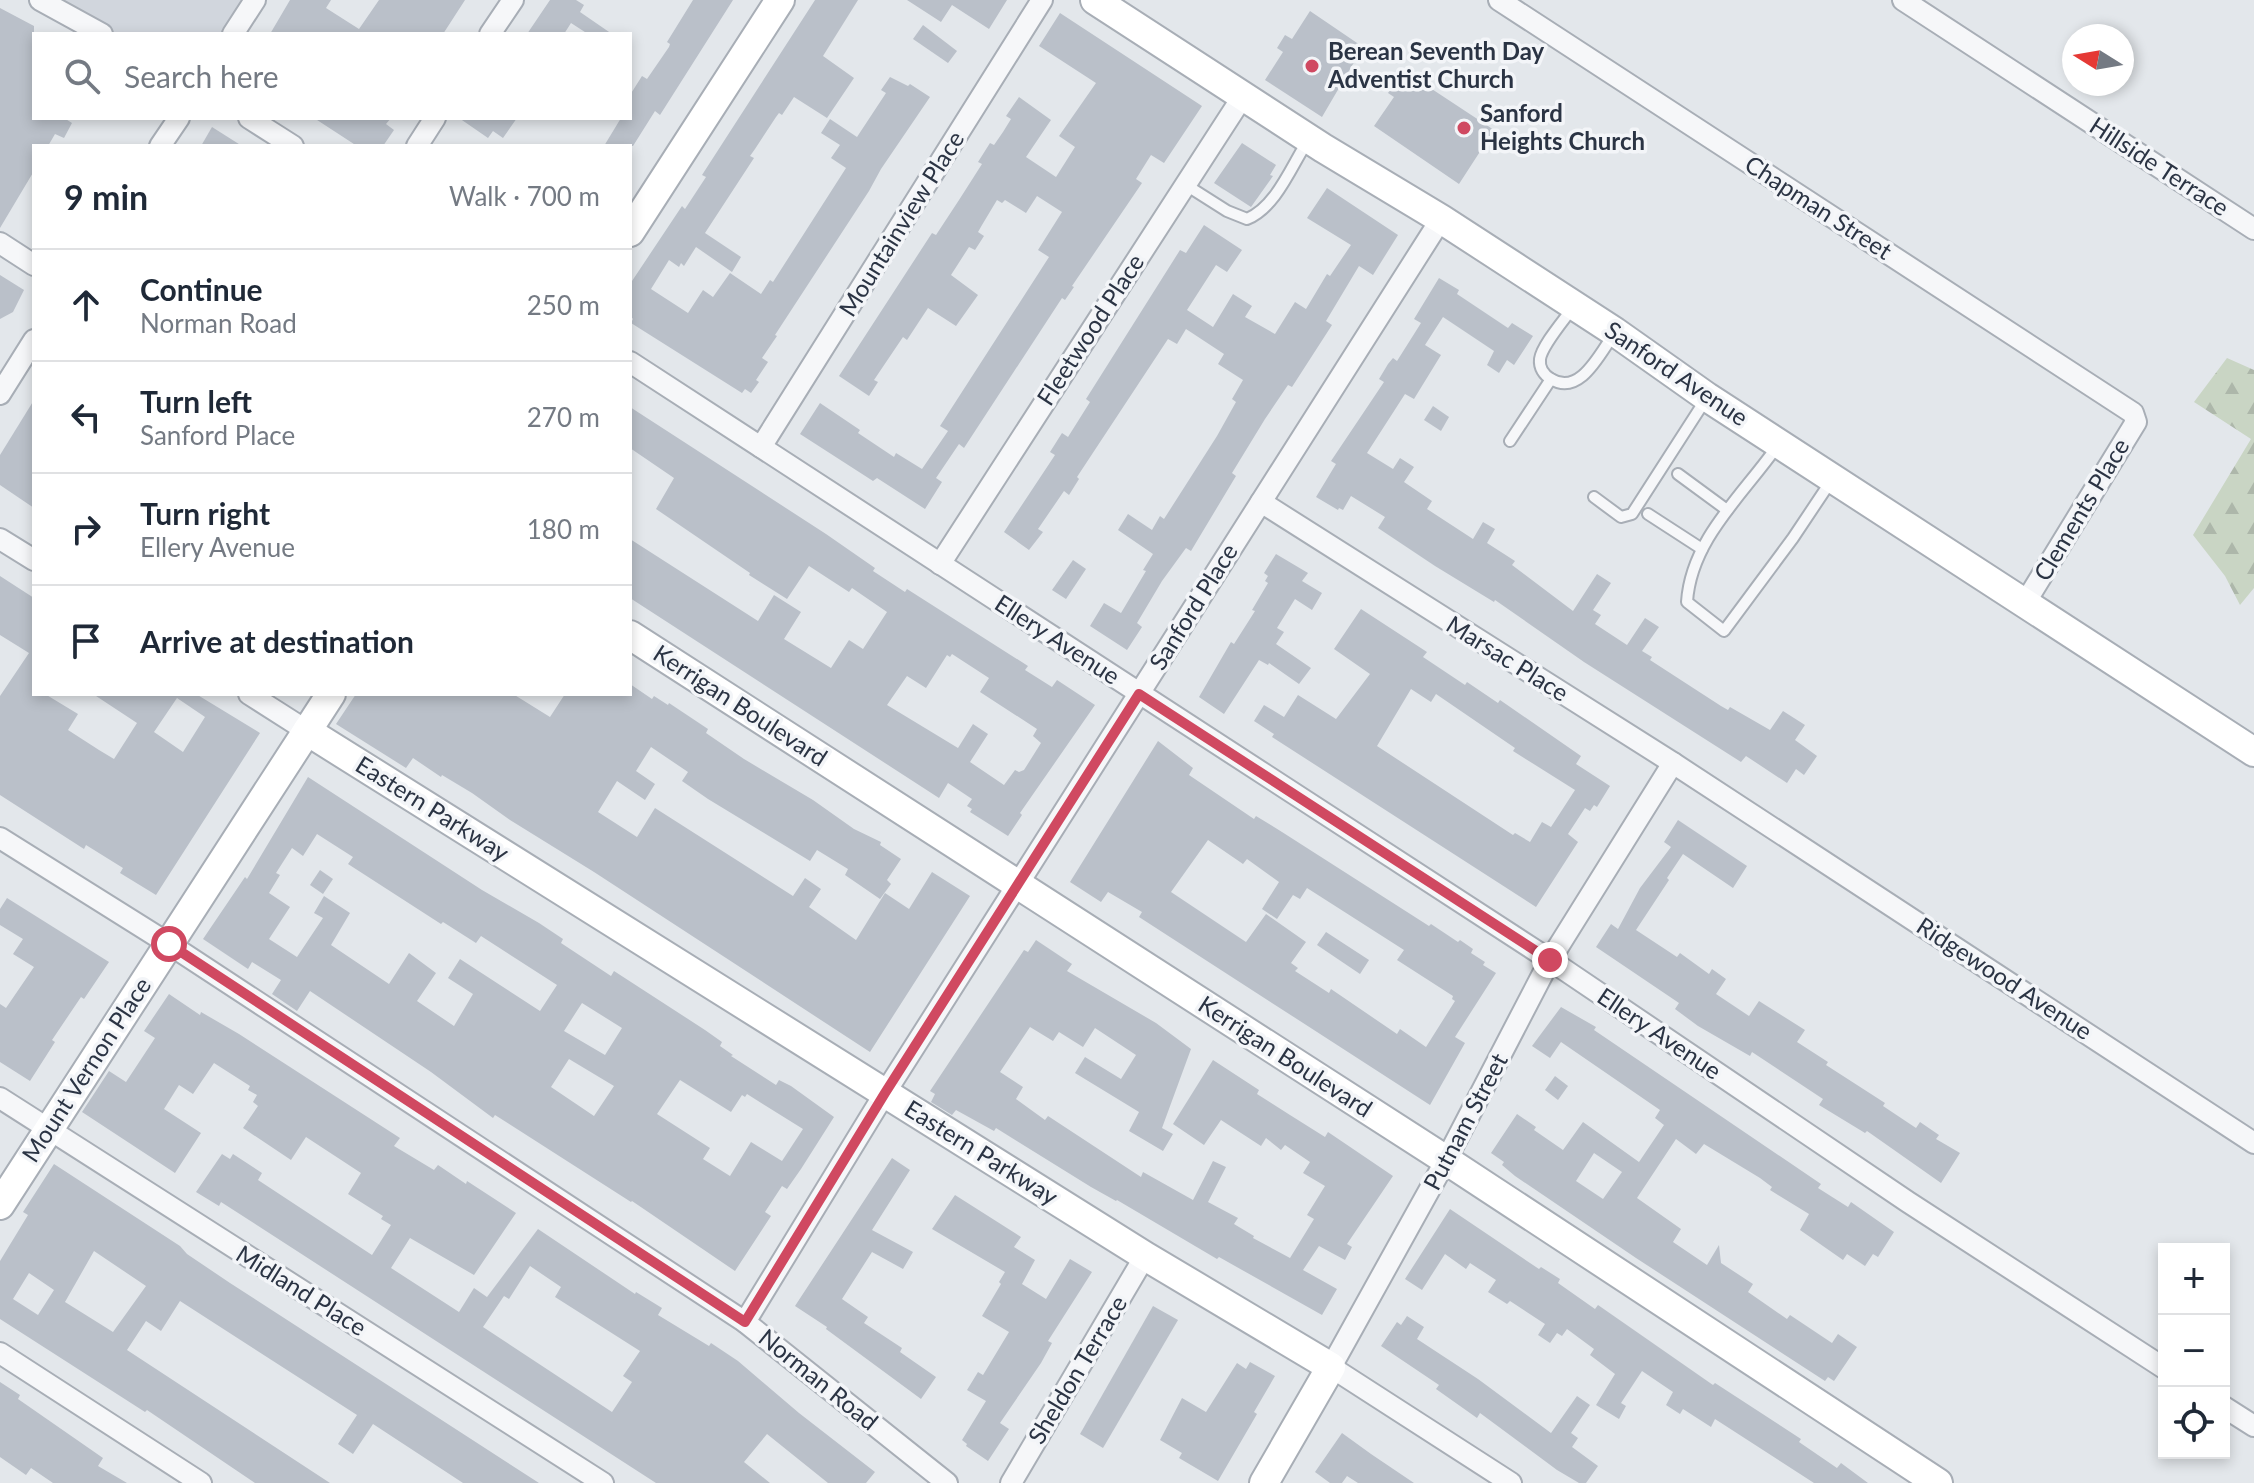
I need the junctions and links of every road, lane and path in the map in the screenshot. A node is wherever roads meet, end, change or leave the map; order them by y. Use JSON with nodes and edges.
{"nodes":[{"id":1,"x":40,"y":0,"type":"edge"},
{"id":2,"x":255,"y":0,"type":"edge"},
{"id":3,"x":513,"y":0,"type":"edge"},
{"id":4,"x":780,"y":0,"type":"edge"},
{"id":5,"x":1042,"y":0,"type":"edge"},
{"id":6,"x":1095,"y":0,"type":"edge"},
{"id":7,"x":1499,"y":0,"type":"edge"},
{"id":8,"x":1903,"y":0,"type":"edge"},
{"id":9,"x":98,"y":32,"type":"edge"},
{"id":10,"x":234,"y":32,"type":"edge"},
{"id":11,"x":491,"y":32,"type":"edge"},
{"id":12,"x":1243,"y":96,"type":"junction"},
{"id":13,"x":178,"y":120,"type":"edge"},
{"id":14,"x":252,"y":120,"type":"edge"},
{"id":15,"x":434,"y":120,"type":"edge"},
{"id":16,"x":1309,"y":138,"type":"junction"},
{"id":17,"x":161,"y":144,"type":"edge"},
{"id":18,"x":290,"y":144,"type":"edge"},
{"id":19,"x":418,"y":144,"type":"edge"},
{"id":20,"x":1186,"y":185,"type":"junction"},
{"id":21,"x":1441,"y":219,"type":"junction"},
{"id":22,"x":632,"y":229,"type":"edge"},
{"id":23,"x":2254,"y":229,"type":"edge"},
{"id":24,"x":0,"y":243,"type":"edge"},
{"id":25,"x":32,"y":264,"type":"edge"},
{"id":26,"x":1574,"y":306,"type":"junction"},
{"id":27,"x":1615,"y":332,"type":"junction"},
{"id":28,"x":32,"y":343,"type":"edge"},
{"id":29,"x":632,"y":363,"type":"edge"},
{"id":30,"x":1551,"y":379,"type":"junction"},
{"id":31,"x":0,"y":394,"type":"edge"},
{"id":32,"x":1707,"y":397,"type":"junction"},
{"id":33,"x":2135,"y":417,"type":"joint"},
{"id":34,"x":1510,"y":441,"type":"dead end"},
{"id":35,"x":1779,"y":443,"type":"junction"},
{"id":36,"x":761,"y":447,"type":"junction"},
{"id":37,"x":1678,"y":474,"type":"dead end"},
{"id":38,"x":1832,"y":478,"type":"junction"},
{"id":39,"x":1594,"y":497,"type":"dead end"},
{"id":40,"x":1261,"y":502,"type":"junction"},
{"id":41,"x":1727,"y":510,"type":"junction"},
{"id":42,"x":1648,"y":514,"type":"dead end"},
{"id":43,"x":0,"y":539,"type":"edge"},
{"id":44,"x":1702,"y":549,"type":"junction"},
{"id":45,"x":32,"y":559,"type":"edge"},
{"id":46,"x":940,"y":564,"type":"junction"},
{"id":47,"x":2025,"y":603,"type":"junction"},
{"id":48,"x":632,"y":636,"type":"edge"},
{"id":49,"x":1139,"y":694,"type":"junction"},
{"id":50,"x":252,"y":696,"type":"edge"},
{"id":51,"x":330,"y":696,"type":"edge"},
{"id":52,"x":307,"y":731,"type":"junction"},
{"id":53,"x":2254,"y":752,"type":"edge"},
{"id":54,"x":1673,"y":763,"type":"junction"},
{"id":55,"x":1753,"y":816,"type":"joint"},
{"id":56,"x":0,"y":838,"type":"edge"},
{"id":57,"x":1018,"y":885,"type":"junction"},
{"id":58,"x":169,"y":944,"type":"junction"},
{"id":59,"x":1550,"y":960,"type":"junction"},
{"id":60,"x":885,"y":1093,"type":"junction"},
{"id":61,"x":0,"y":1098,"type":"edge"},
{"id":62,"x":48,"y":1130,"type":"junction"},
{"id":63,"x":2254,"y":1143,"type":"edge"},
{"id":64,"x":1446,"y":1160,"type":"junction"},
{"id":65,"x":0,"y":1205,"type":"edge"},
{"id":66,"x":1145,"y":1256,"type":"junction"},
{"id":67,"x":745,"y":1322,"type":"junction"},
{"id":68,"x":0,"y":1353,"type":"edge"},
{"id":69,"x":2158,"y":1364,"type":"edge"},
{"id":70,"x":1331,"y":1367,"type":"junction"},
{"id":71,"x":2230,"y":1411,"type":"edge"},
{"id":72,"x":2254,"y":1426,"type":"edge"},
{"id":73,"x":201,"y":1483,"type":"edge"},
{"id":74,"x":603,"y":1483,"type":"edge"},
{"id":75,"x":947,"y":1483,"type":"edge"},
{"id":76,"x":1011,"y":1483,"type":"edge"},
{"id":77,"x":1264,"y":1483,"type":"edge"},
{"id":78,"x":1511,"y":1483,"type":"edge"},
{"id":79,"x":1938,"y":1483,"type":"edge"}],
"edges":[{"from":1,"to":9,"type":"street"},
{"from":2,"to":10,"type":"street"},
{"from":3,"to":11,"type":"street"},
{"from":4,"to":22,"type":"street"},
{"from":5,"to":36,"type":"street","name":"Mountainview Place"},
{"from":6,"to":12,"type":"street","name":"Sanford Avenue"},
{"from":7,"to":33,"type":"street","name":"Chapman Street"},
{"from":8,"to":23,"type":"street","name":"Hillside Terrace"},
{"from":12,"to":16,"type":"street","name":"Sanford Avenue"},
{"from":12,"to":20,"type":"street","name":"Fleetwood Place"},
{"from":13,"to":17,"type":"street"},
{"from":14,"to":18,"type":"street"},
{"from":15,"to":19,"type":"street"},
{"from":16,"to":20,"type":"lane"},
{"from":16,"to":21,"type":"street","name":"Sanford Avenue"},
{"from":20,"to":46,"type":"street","name":"Fleetwood Place"},
{"from":21,"to":26,"type":"street","name":"Sanford Avenue"},
{"from":21,"to":40,"type":"street","name":"Sanford Place"},
{"from":24,"to":25,"type":"street"},
{"from":26,"to":27,"type":"street","name":"Sanford Avenue"},
{"from":26,"to":30,"type":"lane"},
{"from":27,"to":30,"type":"lane"},
{"from":27,"to":32,"type":"street","name":"Sanford Avenue"},
{"from":28,"to":31,"type":"street"},
{"from":29,"to":36,"type":"street","name":"Ellery Avenue"},
{"from":30,"to":34,"type":"lane"},
{"from":32,"to":35,"type":"street","name":"Sanford Avenue"},
{"from":32,"to":39,"type":"lane"},
{"from":33,"to":47,"type":"street","name":"Clements Place"},
{"from":35,"to":38,"type":"street","name":"Sanford Avenue"},
{"from":35,"to":41,"type":"lane"},
{"from":36,"to":46,"type":"street","name":"Ellery Avenue"},
{"from":37,"to":41,"type":"lane"},
{"from":38,"to":44,"type":"lane"},
{"from":38,"to":47,"type":"street","name":"Sanford Avenue"},
{"from":40,"to":49,"type":"street","name":"Sanford Place"},
{"from":40,"to":54,"type":"street","name":"Marsac Place"},
{"from":41,"to":44,"type":"lane"},
{"from":42,"to":44,"type":"lane"},
{"from":43,"to":45,"type":"street"},
{"from":46,"to":49,"type":"street","name":"Ellery Avenue"},
{"from":47,"to":53,"type":"street","name":"Sanford Avenue"},
{"from":48,"to":57,"type":"street","name":"Kerrigan Boulevard"},
{"from":49,"to":57,"type":"street","name":"Sanford Place"},
{"from":49,"to":59,"type":"street","name":"Ellery Avenue"},
{"from":50,"to":52,"type":"street","name":"Eastern Parkway"},
{"from":51,"to":52,"type":"street","name":"Mount Vernon Place"},
{"from":52,"to":58,"type":"street","name":"Mount Vernon Place"},
{"from":52,"to":60,"type":"street","name":"Eastern Parkway"},
{"from":54,"to":55,"type":"street","name":"Marsac Place"},
{"from":54,"to":59,"type":"street","name":"Putnam Street"},
{"from":55,"to":63,"type":"street","name":"Ridgewood Avenue"},
{"from":56,"to":58,"type":"street","name":"Norman Road"},
{"from":57,"to":60,"type":"street","name":"Sanford Place"},
{"from":57,"to":64,"type":"street","name":"Kerrigan Boulevard"},
{"from":58,"to":62,"type":"street","name":"Mount Vernon Place"},
{"from":58,"to":67,"type":"street","name":"Norman Road"},
{"from":59,"to":64,"type":"street","name":"Putnam Street"},
{"from":59,"to":69,"type":"street","name":"Ellery Avenue"},
{"from":60,"to":66,"type":"street","name":"Eastern Parkway"},
{"from":60,"to":67,"type":"street","name":"Sanford Place"},
{"from":61,"to":62,"type":"street","name":"Midland Place"},
{"from":62,"to":65,"type":"street","name":"Mount Vernon Place"},
{"from":62,"to":74,"type":"street","name":"Midland Place"},
{"from":64,"to":70,"type":"street","name":"Putnam Street"},
{"from":64,"to":79,"type":"street","name":"Kerrigan Boulevard"},
{"from":66,"to":70,"type":"street","name":"Eastern Parkway"},
{"from":66,"to":76,"type":"street","name":"Sheldon Terrace"},
{"from":67,"to":75,"type":"street","name":"Norman Road"},
{"from":68,"to":73,"type":"street"},
{"from":70,"to":77,"type":"street","name":"Putnam Street"},
{"from":70,"to":78,"type":"street","name":"Eastern Parkway"},
{"from":71,"to":72,"type":"street"}]}
